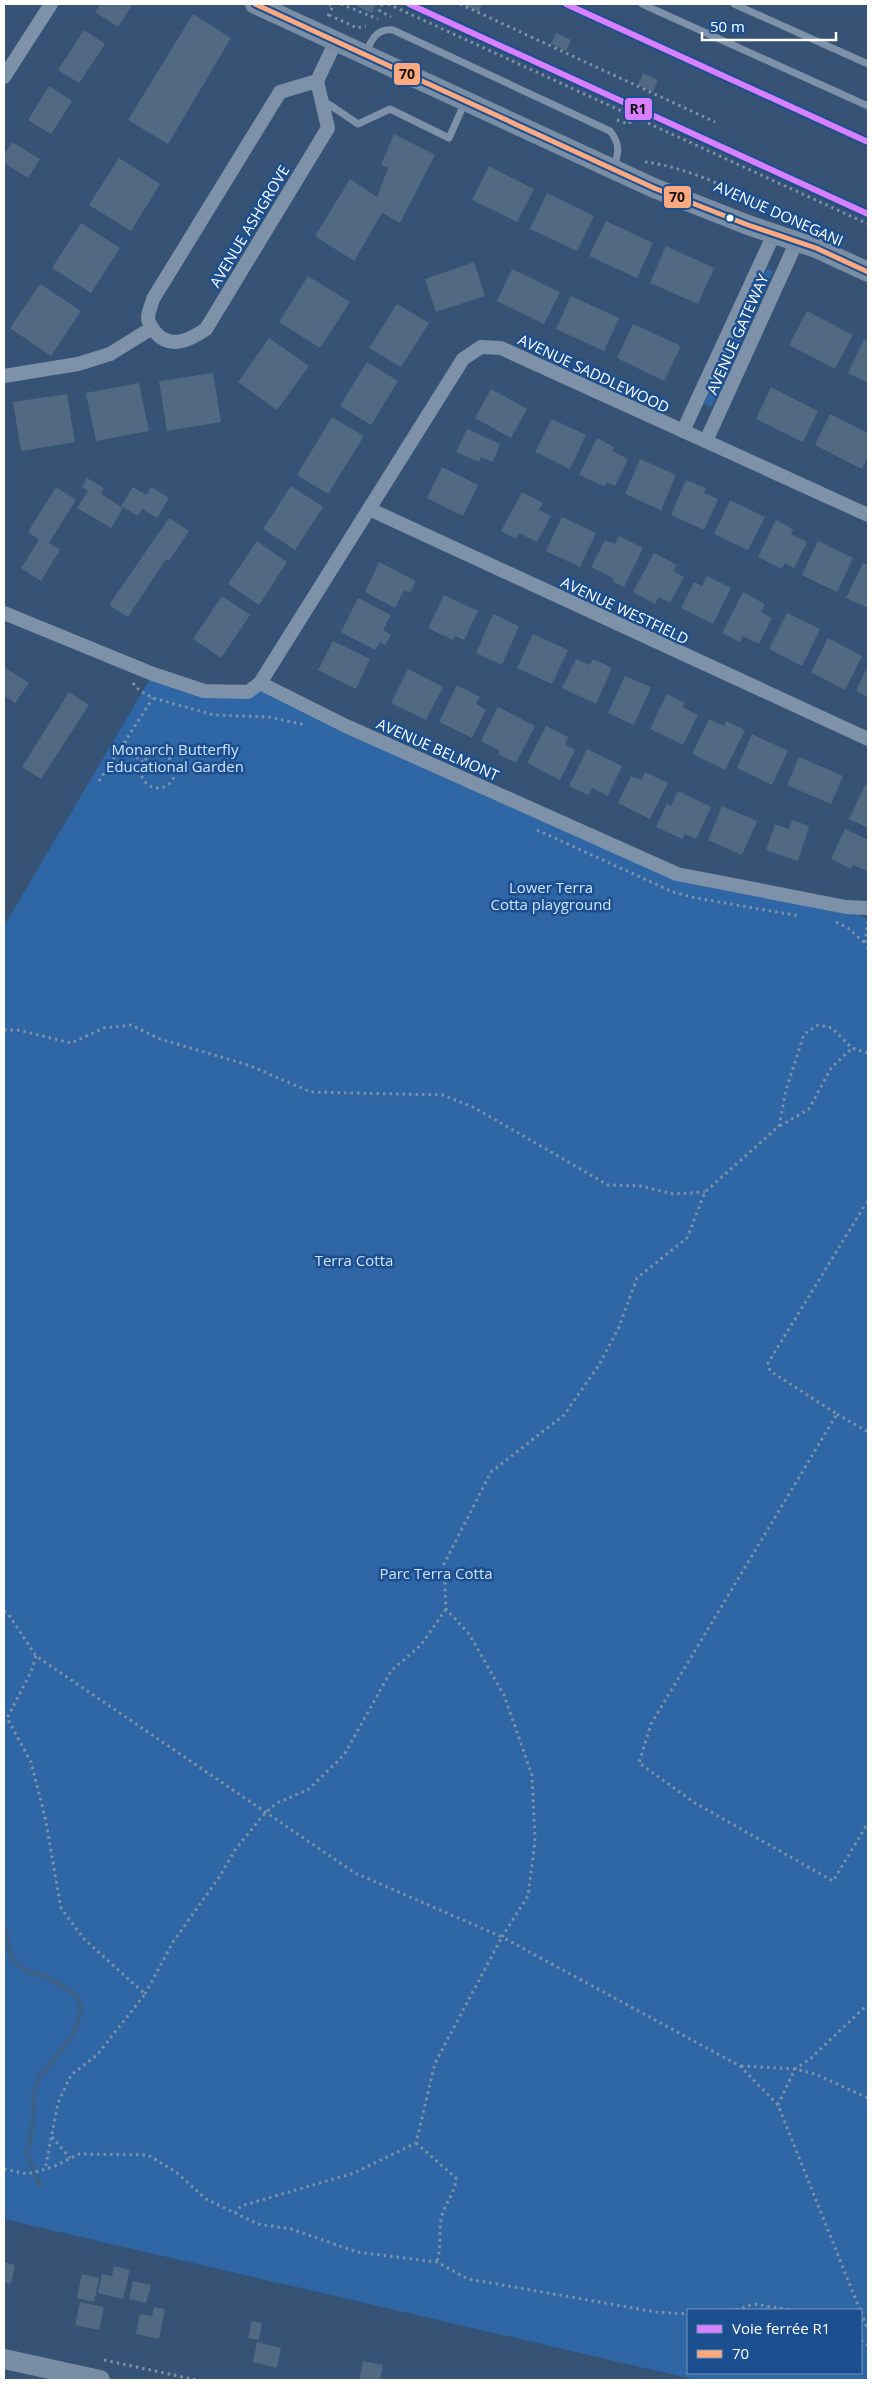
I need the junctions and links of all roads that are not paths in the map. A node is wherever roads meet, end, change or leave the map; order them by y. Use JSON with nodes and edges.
{"nodes":[{"id":1,"x":51,"y":4,"type":"edge"},
{"id":2,"x":255,"y":4,"type":"edge"},
{"id":3,"x":642,"y":4,"type":"edge"},
{"id":4,"x":734,"y":4,"type":"edge"},
{"id":5,"x":336,"y":41,"type":"junction"},
{"id":6,"x":365,"y":54,"type":"junction"},
{"id":7,"x":868,"y":64,"type":"edge"},
{"id":8,"x":4,"y":78,"type":"edge"},
{"id":9,"x":317,"y":81,"type":"junction"},
{"id":10,"x":321,"y":100,"type":"junction"},
{"id":11,"x":466,"y":102,"type":"junction"},
{"id":12,"x":868,"y":106,"type":"edge"},
{"id":13,"x":613,"y":170,"type":"junction"},
{"id":14,"x":802,"y":233,"type":"junction"},
{"id":15,"x":774,"y":234,"type":"junction"},
{"id":16,"x":868,"y":272,"type":"edge"},
{"id":17,"x":152,"y":328,"type":"junction"},
{"id":18,"x":4,"y":376,"type":"edge"},
{"id":19,"x":682,"y":431,"type":"junction"},
{"id":20,"x":706,"y":441,"type":"junction"},
{"id":21,"x":369,"y":509,"type":"junction"},
{"id":22,"x":868,"y":515,"type":"edge"},
{"id":23,"x":4,"y":613,"type":"edge"},
{"id":24,"x":260,"y":683,"type":"junction"},
{"id":25,"x":868,"y":739,"type":"edge"},
{"id":26,"x":868,"y":908,"type":"edge"},
{"id":27,"x":4,"y":2359,"type":"edge"},
{"id":28,"x":100,"y":2380,"type":"edge"}],
"edges":[{"from":1,"to":8,"type":"street"},
{"from":2,"to":5,"type":"street","name":"AVENUE DONEGANI"},
{"from":3,"to":12,"type":"lane"},
{"from":4,"to":7,"type":"lane"},
{"from":5,"to":6,"type":"street","name":"AVENUE DONEGANI"},
{"from":5,"to":9,"type":"street"},
{"from":6,"to":11,"type":"street","name":"AVENUE DONEGANI"},
{"from":6,"to":13,"type":"lane"},
{"from":9,"to":10,"type":"street","name":"AVENUE ASHGROVE"},
{"from":9,"to":17,"type":"street"},
{"from":10,"to":11,"type":"lane"},
{"from":10,"to":17,"type":"street","name":"AVENUE ASHGROVE"},
{"from":11,"to":13,"type":"street","name":"AVENUE DONEGANI"},
{"from":13,"to":15,"type":"street","name":"AVENUE DONEGANI"},
{"from":14,"to":15,"type":"street","name":"AVENUE DONEGANI"},
{"from":14,"to":16,"type":"street","name":"AVENUE DONEGANI"},
{"from":14,"to":20,"type":"street","name":"AVENUE GATEWAY"},
{"from":15,"to":19,"type":"street","name":"AVENUE GATEWAY"},
{"from":17,"to":18,"type":"street"},
{"from":19,"to":20,"type":"street","name":"AVENUE SADDLEWOOD"},
{"from":19,"to":21,"type":"street","name":"AVENUE SADDLEWOOD"},
{"from":20,"to":22,"type":"street","name":"AVENUE SADDLEWOOD"},
{"from":21,"to":24,"type":"street","name":"AVENUE SADDLEWOOD"},
{"from":21,"to":25,"type":"street","name":"AVENUE WESTFIELD"},
{"from":23,"to":24,"type":"street"},
{"from":24,"to":26,"type":"street","name":"AVENUE BELMONT"},
{"from":27,"to":28,"type":"street"}]}
